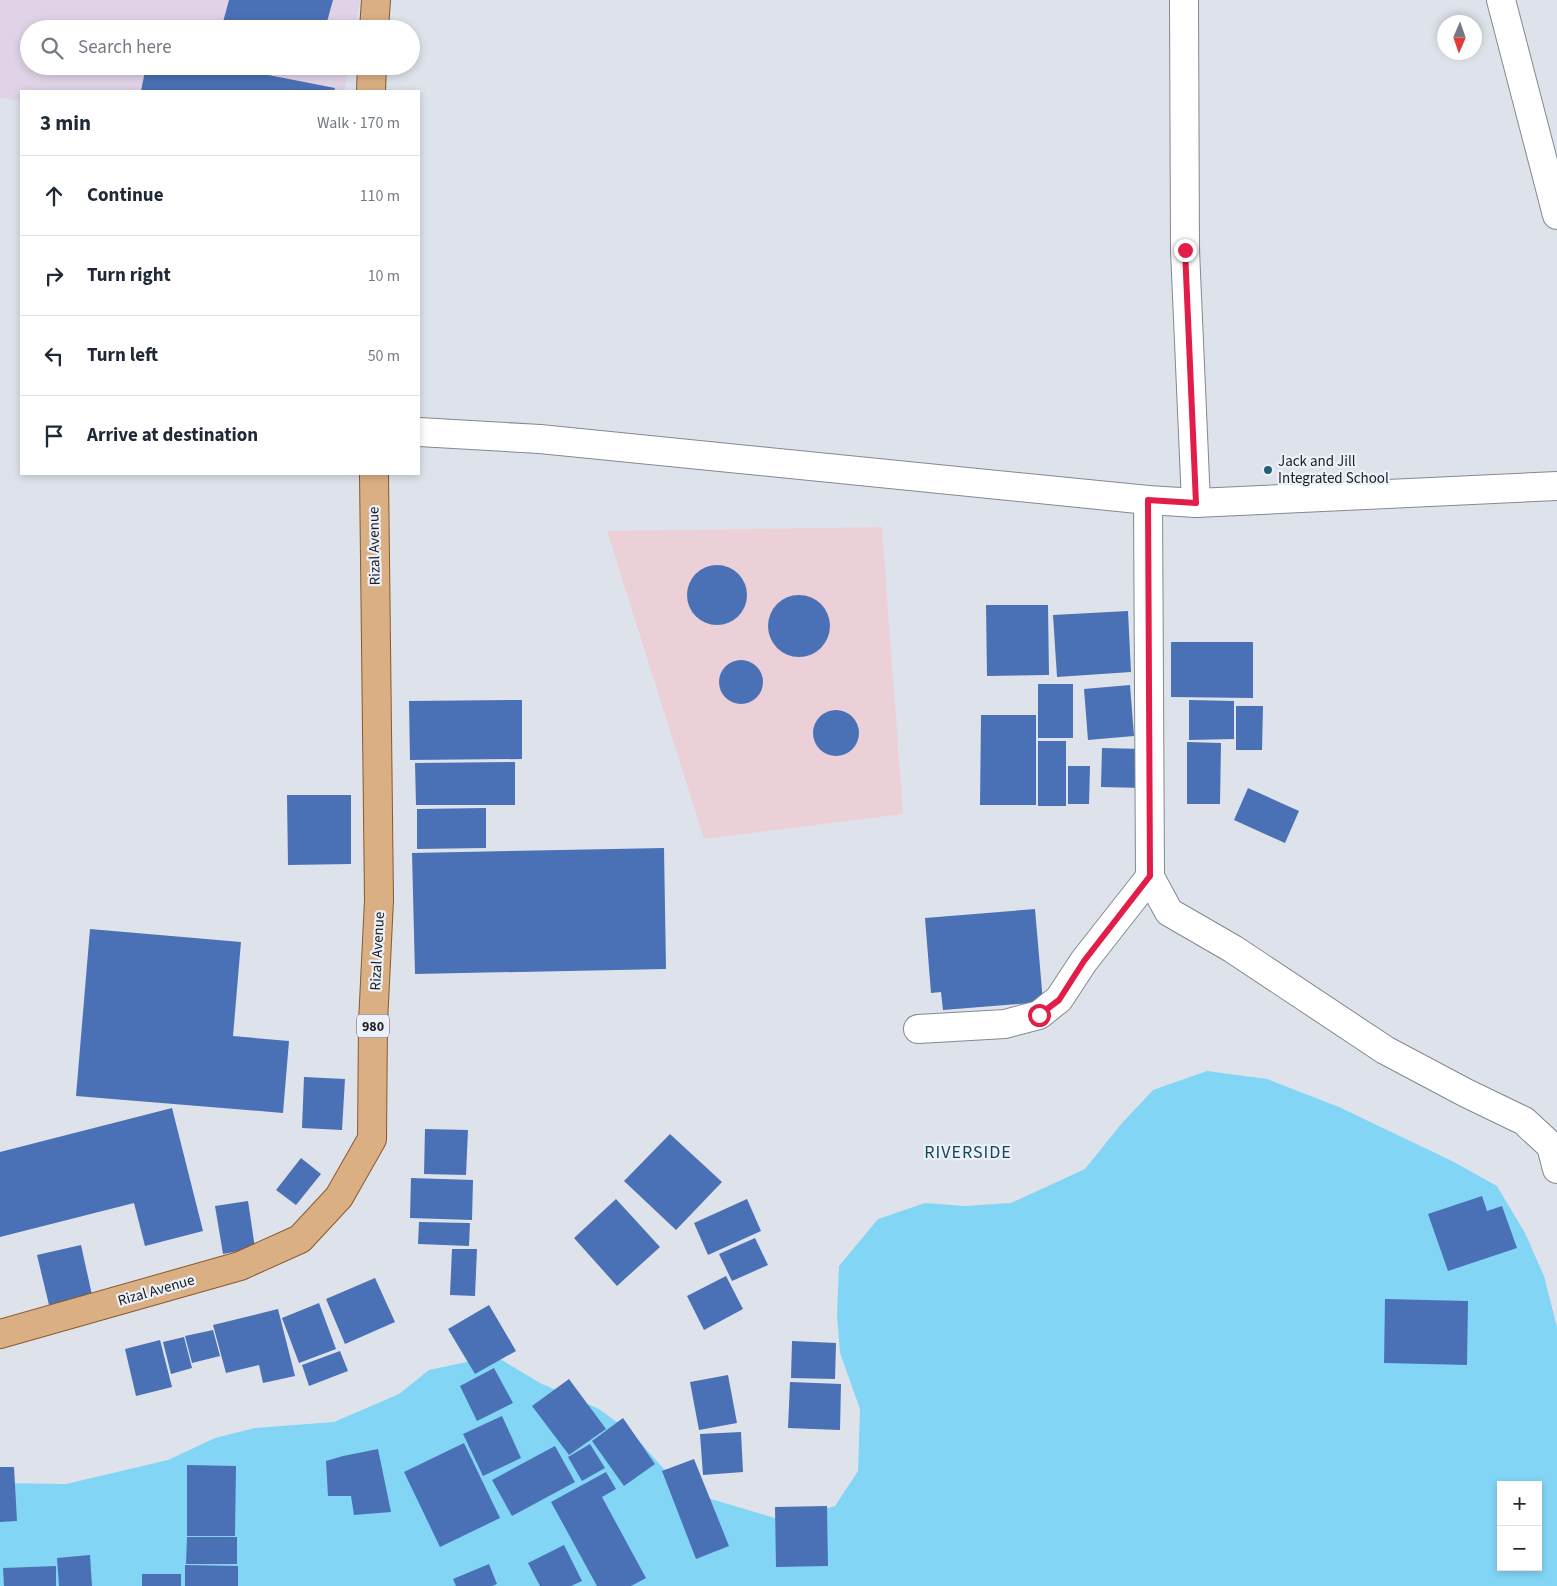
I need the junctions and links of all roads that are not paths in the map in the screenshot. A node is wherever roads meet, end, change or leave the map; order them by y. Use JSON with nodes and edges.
{"nodes":[{"id":1,"x":376,"y":0,"type":"edge"},
{"id":2,"x":1184,"y":0,"type":"edge"},
{"id":3,"x":1501,"y":0,"type":"edge"},
{"id":4,"x":375,"y":20,"type":"edge"},
{"id":5,"x":372,"y":75,"type":"edge"},
{"id":6,"x":371,"y":90,"type":"edge"},
{"id":7,"x":1557,"y":215,"type":"edge"},
{"id":8,"x":420,"y":432,"type":"edge"},
{"id":9,"x":374,"y":475,"type":"edge"},
{"id":10,"x":1557,"y":486,"type":"edge"},
{"id":11,"x":1148,"y":500,"type":"junction"},
{"id":12,"x":1196,"y":503,"type":"junction"},
{"id":13,"x":1150,"y":876,"type":"junction"},
{"id":14,"x":918,"y":1029,"type":"dead end"},
{"id":15,"x":1557,"y":1168,"type":"edge"},
{"id":16,"x":0,"y":1334,"type":"edge"}],
"edges":[{"from":1,"to":4,"type":"main road"},
{"from":2,"to":12,"type":"street"},
{"from":3,"to":7,"type":"street"},
{"from":5,"to":6,"type":"main road"},
{"from":8,"to":11,"type":"street"},
{"from":9,"to":16,"type":"main road","name":"Rizal Avenue","number":"980"},
{"from":10,"to":12,"type":"street"},
{"from":11,"to":12,"type":"street"},
{"from":11,"to":13,"type":"street"},
{"from":13,"to":14,"type":"street"},
{"from":13,"to":15,"type":"street"}]}
